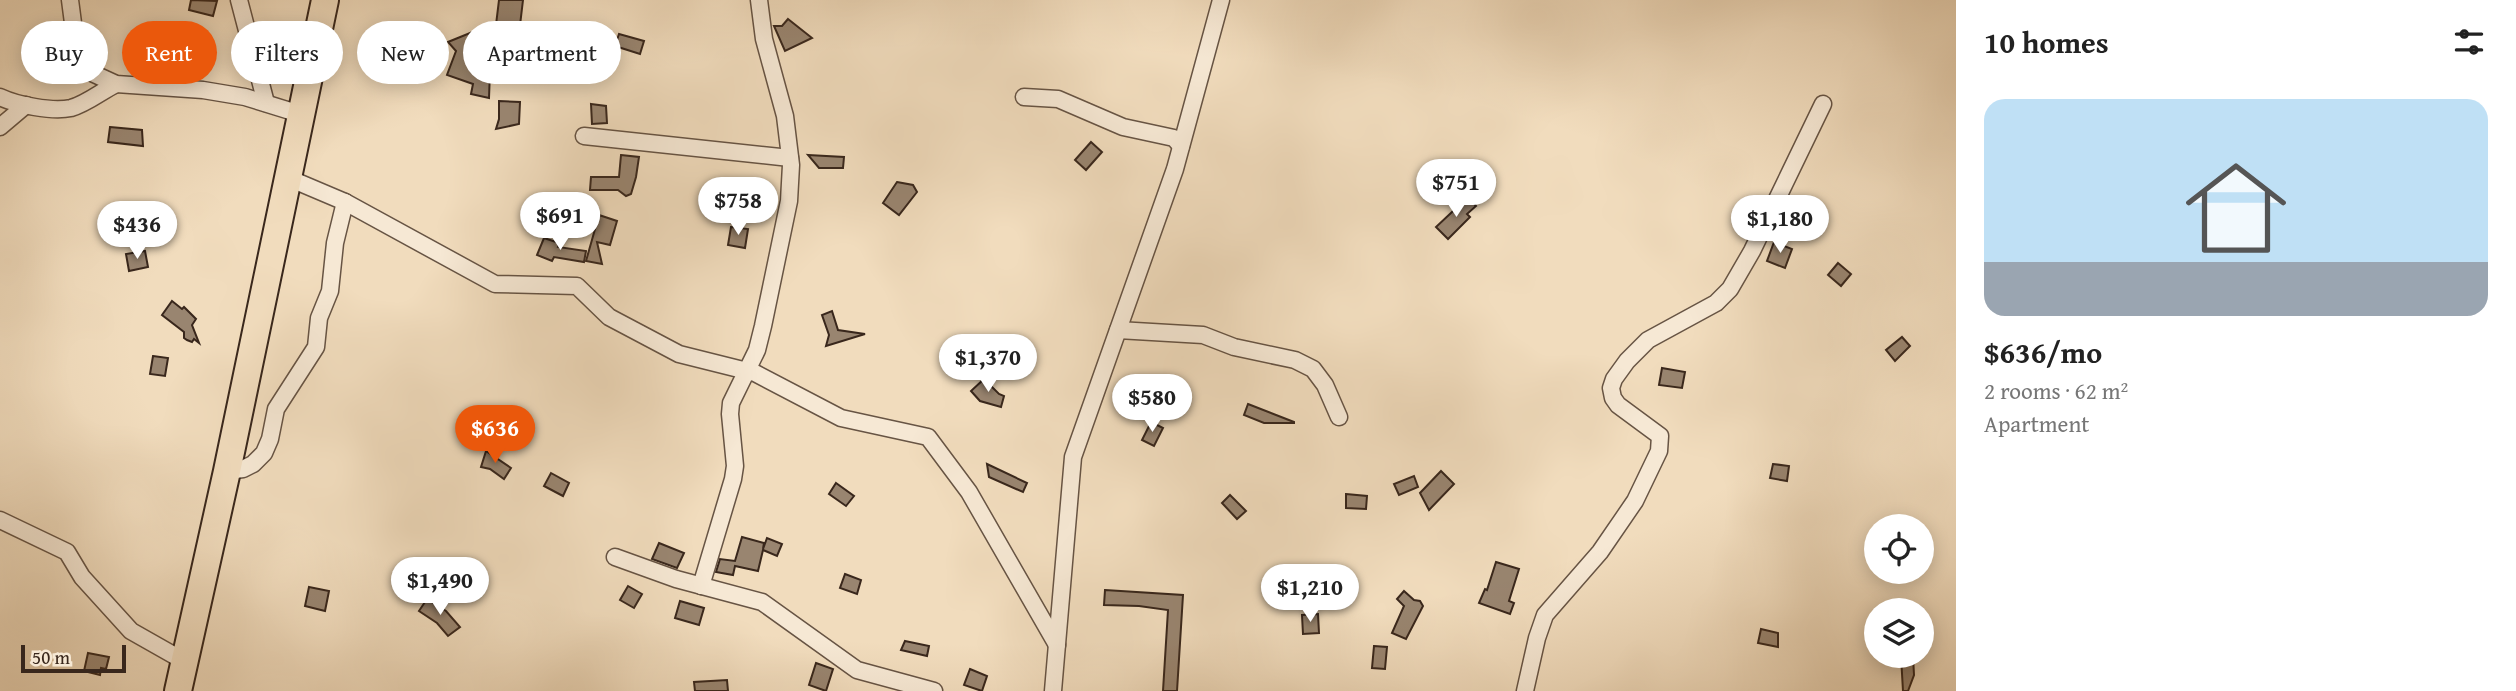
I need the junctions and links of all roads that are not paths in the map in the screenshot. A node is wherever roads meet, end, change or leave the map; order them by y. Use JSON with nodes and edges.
{"nodes":[{"id":1,"x":70,"y":0,"type":"edge"},
{"id":2,"x":239,"y":0,"type":"edge"},
{"id":3,"x":325,"y":0,"type":"edge"},
{"id":4,"x":759,"y":0,"type":"edge"},
{"id":5,"x":1221,"y":0,"type":"edge"},
{"id":6,"x":116,"y":84,"type":"junction"},
{"id":7,"x":0,"y":97,"type":"edge"},
{"id":8,"x":1024,"y":97,"type":"dead end"},
{"id":9,"x":266,"y":103,"type":"junction"},
{"id":10,"x":1823,"y":104,"type":"dead end"},
{"id":11,"x":26,"y":105,"type":"junction"},
{"id":12,"x":300,"y":114,"type":"junction"},
{"id":13,"x":0,"y":127,"type":"edge"},
{"id":14,"x":584,"y":136,"type":"dead end"},
{"id":15,"x":1181,"y":146,"type":"junction"},
{"id":16,"x":790,"y":158,"type":"junction"},
{"id":17,"x":286,"y":177,"type":"junction"},
{"id":18,"x":345,"y":202,"type":"junction"},
{"id":19,"x":1118,"y":330,"type":"junction"},
{"id":20,"x":748,"y":371,"type":"junction"},
{"id":21,"x":1339,"y":417,"type":"dead end"},
{"id":22,"x":227,"y":471,"type":"junction"},
{"id":23,"x":0,"y":520,"type":"edge"},
{"id":24,"x":615,"y":557,"type":"dead end"},
{"id":25,"x":701,"y":586,"type":"junction"},
{"id":26,"x":1057,"y":645,"type":"junction"},
{"id":27,"x":184,"y":661,"type":"junction"},
{"id":28,"x":178,"y":691,"type":"edge"},
{"id":29,"x":934,"y":691,"type":"edge"},
{"id":30,"x":1053,"y":691,"type":"edge"},
{"id":31,"x":1525,"y":691,"type":"edge"}],
"edges":[{"from":1,"to":6,"type":"street"},
{"from":2,"to":9,"type":"street"},
{"from":3,"to":12,"type":"highway"},
{"from":4,"to":16,"type":"street"},
{"from":5,"to":15,"type":"street"},
{"from":6,"to":9,"type":"street"},
{"from":6,"to":11,"type":"street"},
{"from":7,"to":11,"type":"street"},
{"from":8,"to":15,"type":"street"},
{"from":9,"to":12,"type":"street"},
{"from":10,"to":31,"type":"street"},
{"from":11,"to":13,"type":"street"},
{"from":12,"to":17,"type":"highway"},
{"from":14,"to":16,"type":"street"},
{"from":15,"to":19,"type":"street"},
{"from":16,"to":20,"type":"street"},
{"from":17,"to":18,"type":"street"},
{"from":17,"to":22,"type":"highway"},
{"from":18,"to":20,"type":"street"},
{"from":18,"to":22,"type":"street"},
{"from":19,"to":21,"type":"street"},
{"from":19,"to":26,"type":"street"},
{"from":20,"to":25,"type":"street"},
{"from":20,"to":26,"type":"street"},
{"from":22,"to":27,"type":"highway"},
{"from":23,"to":27,"type":"street"},
{"from":24,"to":25,"type":"street"},
{"from":25,"to":29,"type":"street"},
{"from":26,"to":30,"type":"street"},
{"from":27,"to":28,"type":"highway"}]}
